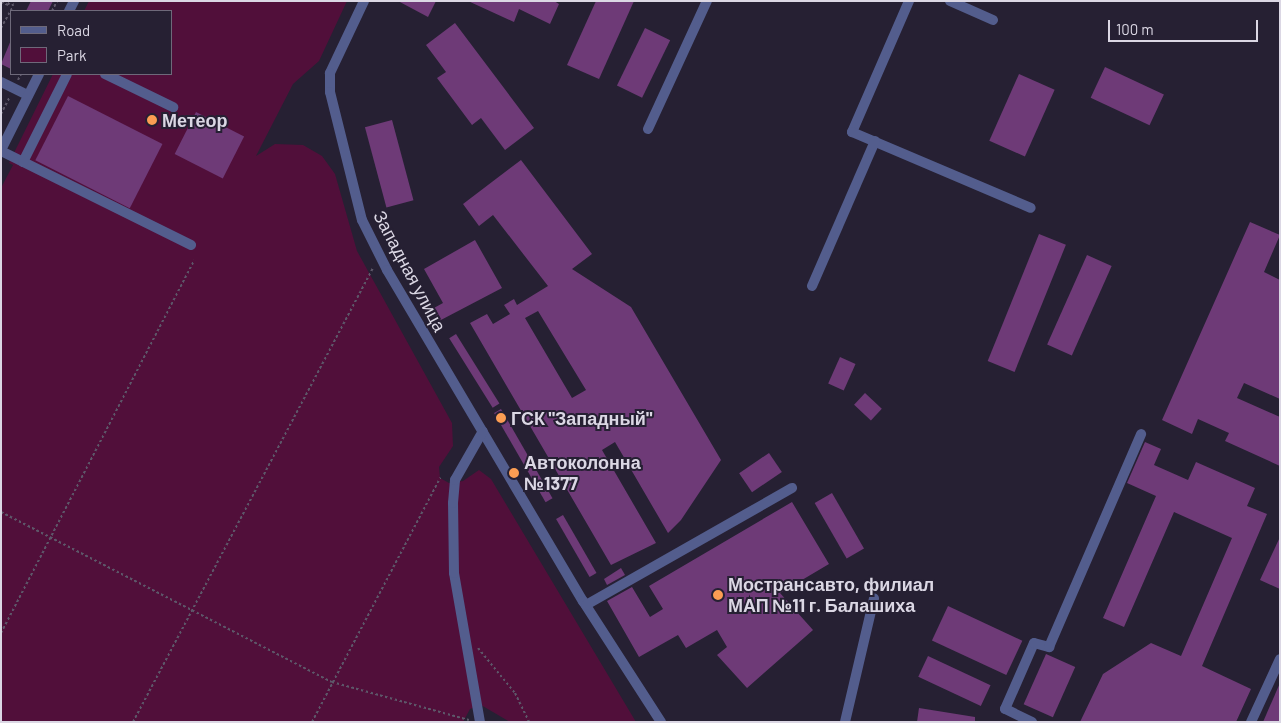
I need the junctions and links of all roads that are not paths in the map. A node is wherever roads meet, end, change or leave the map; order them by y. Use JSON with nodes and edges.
{"nodes":[{"id":1,"x":364,"y":1,"type":"edge"},
{"id":2,"x":707,"y":1,"type":"edge"},
{"id":3,"x":909,"y":1,"type":"edge"},
{"id":4,"x":950,"y":1,"type":"edge"},
{"id":5,"x":993,"y":20,"type":"dead end"},
{"id":6,"x":38,"y":75,"type":"edge"},
{"id":7,"x":66,"y":75,"type":"edge"},
{"id":8,"x":107,"y":75,"type":"edge"},
{"id":9,"x":1,"y":82,"type":"edge"},
{"id":10,"x":28,"y":95,"type":"junction"},
{"id":11,"x":173,"y":107,"type":"dead end"},
{"id":12,"x":648,"y":129,"type":"dead end"},
{"id":13,"x":875,"y":142,"type":"junction"},
{"id":14,"x":1,"y":150,"type":"edge"},
{"id":15,"x":23,"y":162,"type":"junction"},
{"id":16,"x":1031,"y":208,"type":"dead end"},
{"id":17,"x":191,"y":245,"type":"dead end"},
{"id":18,"x":812,"y":286,"type":"dead end"},
{"id":19,"x":483,"y":431,"type":"junction"},
{"id":20,"x":1141,"y":434,"type":"dead end"},
{"id":21,"x":792,"y":488,"type":"dead end"},
{"id":22,"x":874,"y":598,"type":"dead end"},
{"id":23,"x":586,"y":605,"type":"junction"},
{"id":24,"x":1280,"y":659,"type":"edge"},
{"id":25,"x":480,"y":722,"type":"edge"},
{"id":26,"x":660,"y":722,"type":"edge"},
{"id":27,"x":845,"y":722,"type":"edge"},
{"id":28,"x":1032,"y":722,"type":"edge"},
{"id":29,"x":1251,"y":722,"type":"edge"}],
"edges":[{"from":1,"to":19,"type":"street","name":"Западная улица"},
{"from":2,"to":12,"type":"street"},
{"from":3,"to":13,"type":"street"},
{"from":4,"to":5,"type":"street"},
{"from":6,"to":10,"type":"street"},
{"from":7,"to":15,"type":"street"},
{"from":8,"to":11,"type":"street"},
{"from":9,"to":10,"type":"street"},
{"from":10,"to":14,"type":"street"},
{"from":13,"to":16,"type":"street"},
{"from":13,"to":18,"type":"street"},
{"from":14,"to":15,"type":"street"},
{"from":15,"to":17,"type":"street"},
{"from":19,"to":23,"type":"street","name":"Западная улица"},
{"from":19,"to":25,"type":"street"},
{"from":20,"to":28,"type":"street"},
{"from":21,"to":23,"type":"street"},
{"from":22,"to":27,"type":"street"},
{"from":23,"to":26,"type":"street","name":"Западная улица"},
{"from":24,"to":29,"type":"street"}]}
